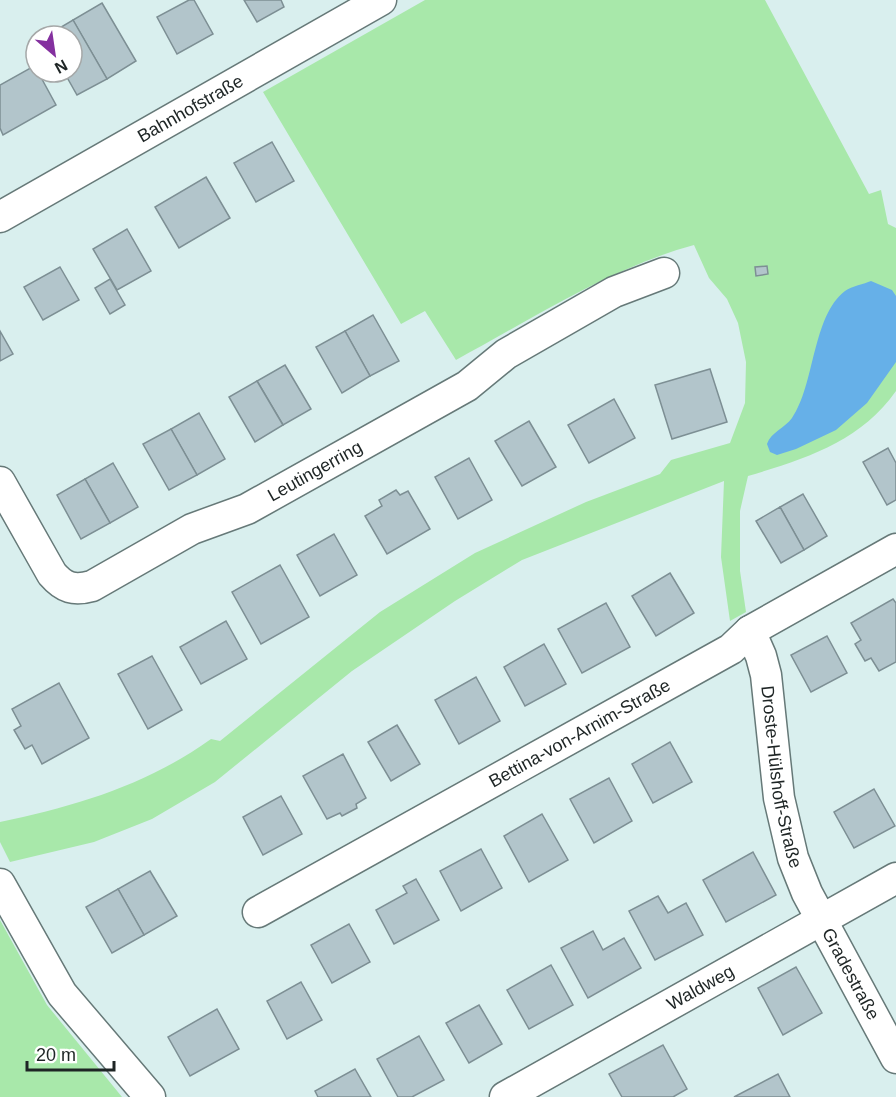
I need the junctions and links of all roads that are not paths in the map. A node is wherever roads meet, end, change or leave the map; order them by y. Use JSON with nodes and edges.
{"nodes":[{"id":1,"x":381,"y":0,"type":"edge"},
{"id":2,"x":0,"y":217,"type":"edge"},
{"id":3,"x":664,"y":273,"type":"dead end"},
{"id":4,"x":0,"y":482,"type":"edge"},
{"id":5,"x":896,"y":549,"type":"edge"},
{"id":6,"x":750,"y":631,"type":"junction"},
{"id":7,"x":896,"y":878,"type":"edge"},
{"id":8,"x":0,"y":884,"type":"edge"},
{"id":9,"x":258,"y":912,"type":"dead end"},
{"id":10,"x":821,"y":920,"type":"junction"},
{"id":11,"x":896,"y":1058,"type":"edge"},
{"id":12,"x":150,"y":1097,"type":"edge"},
{"id":13,"x":505,"y":1097,"type":"edge"}],
"edges":[{"from":1,"to":2,"type":"street","name":"Bahnhofstraße"},
{"from":3,"to":4,"type":"street","name":"Leutingerring"},
{"from":5,"to":6,"type":"street","name":"Bettina-von-Arnim-Straße"},
{"from":6,"to":9,"type":"street","name":"Bettina-von-Arnim-Straße"},
{"from":6,"to":10,"type":"street","name":"Droste-Hülshoff-Straße"},
{"from":7,"to":10,"type":"street","name":"Waldweg"},
{"from":8,"to":12,"type":"street"},
{"from":10,"to":11,"type":"street","name":"Gradestraße"},
{"from":10,"to":13,"type":"street","name":"Waldweg"}]}
